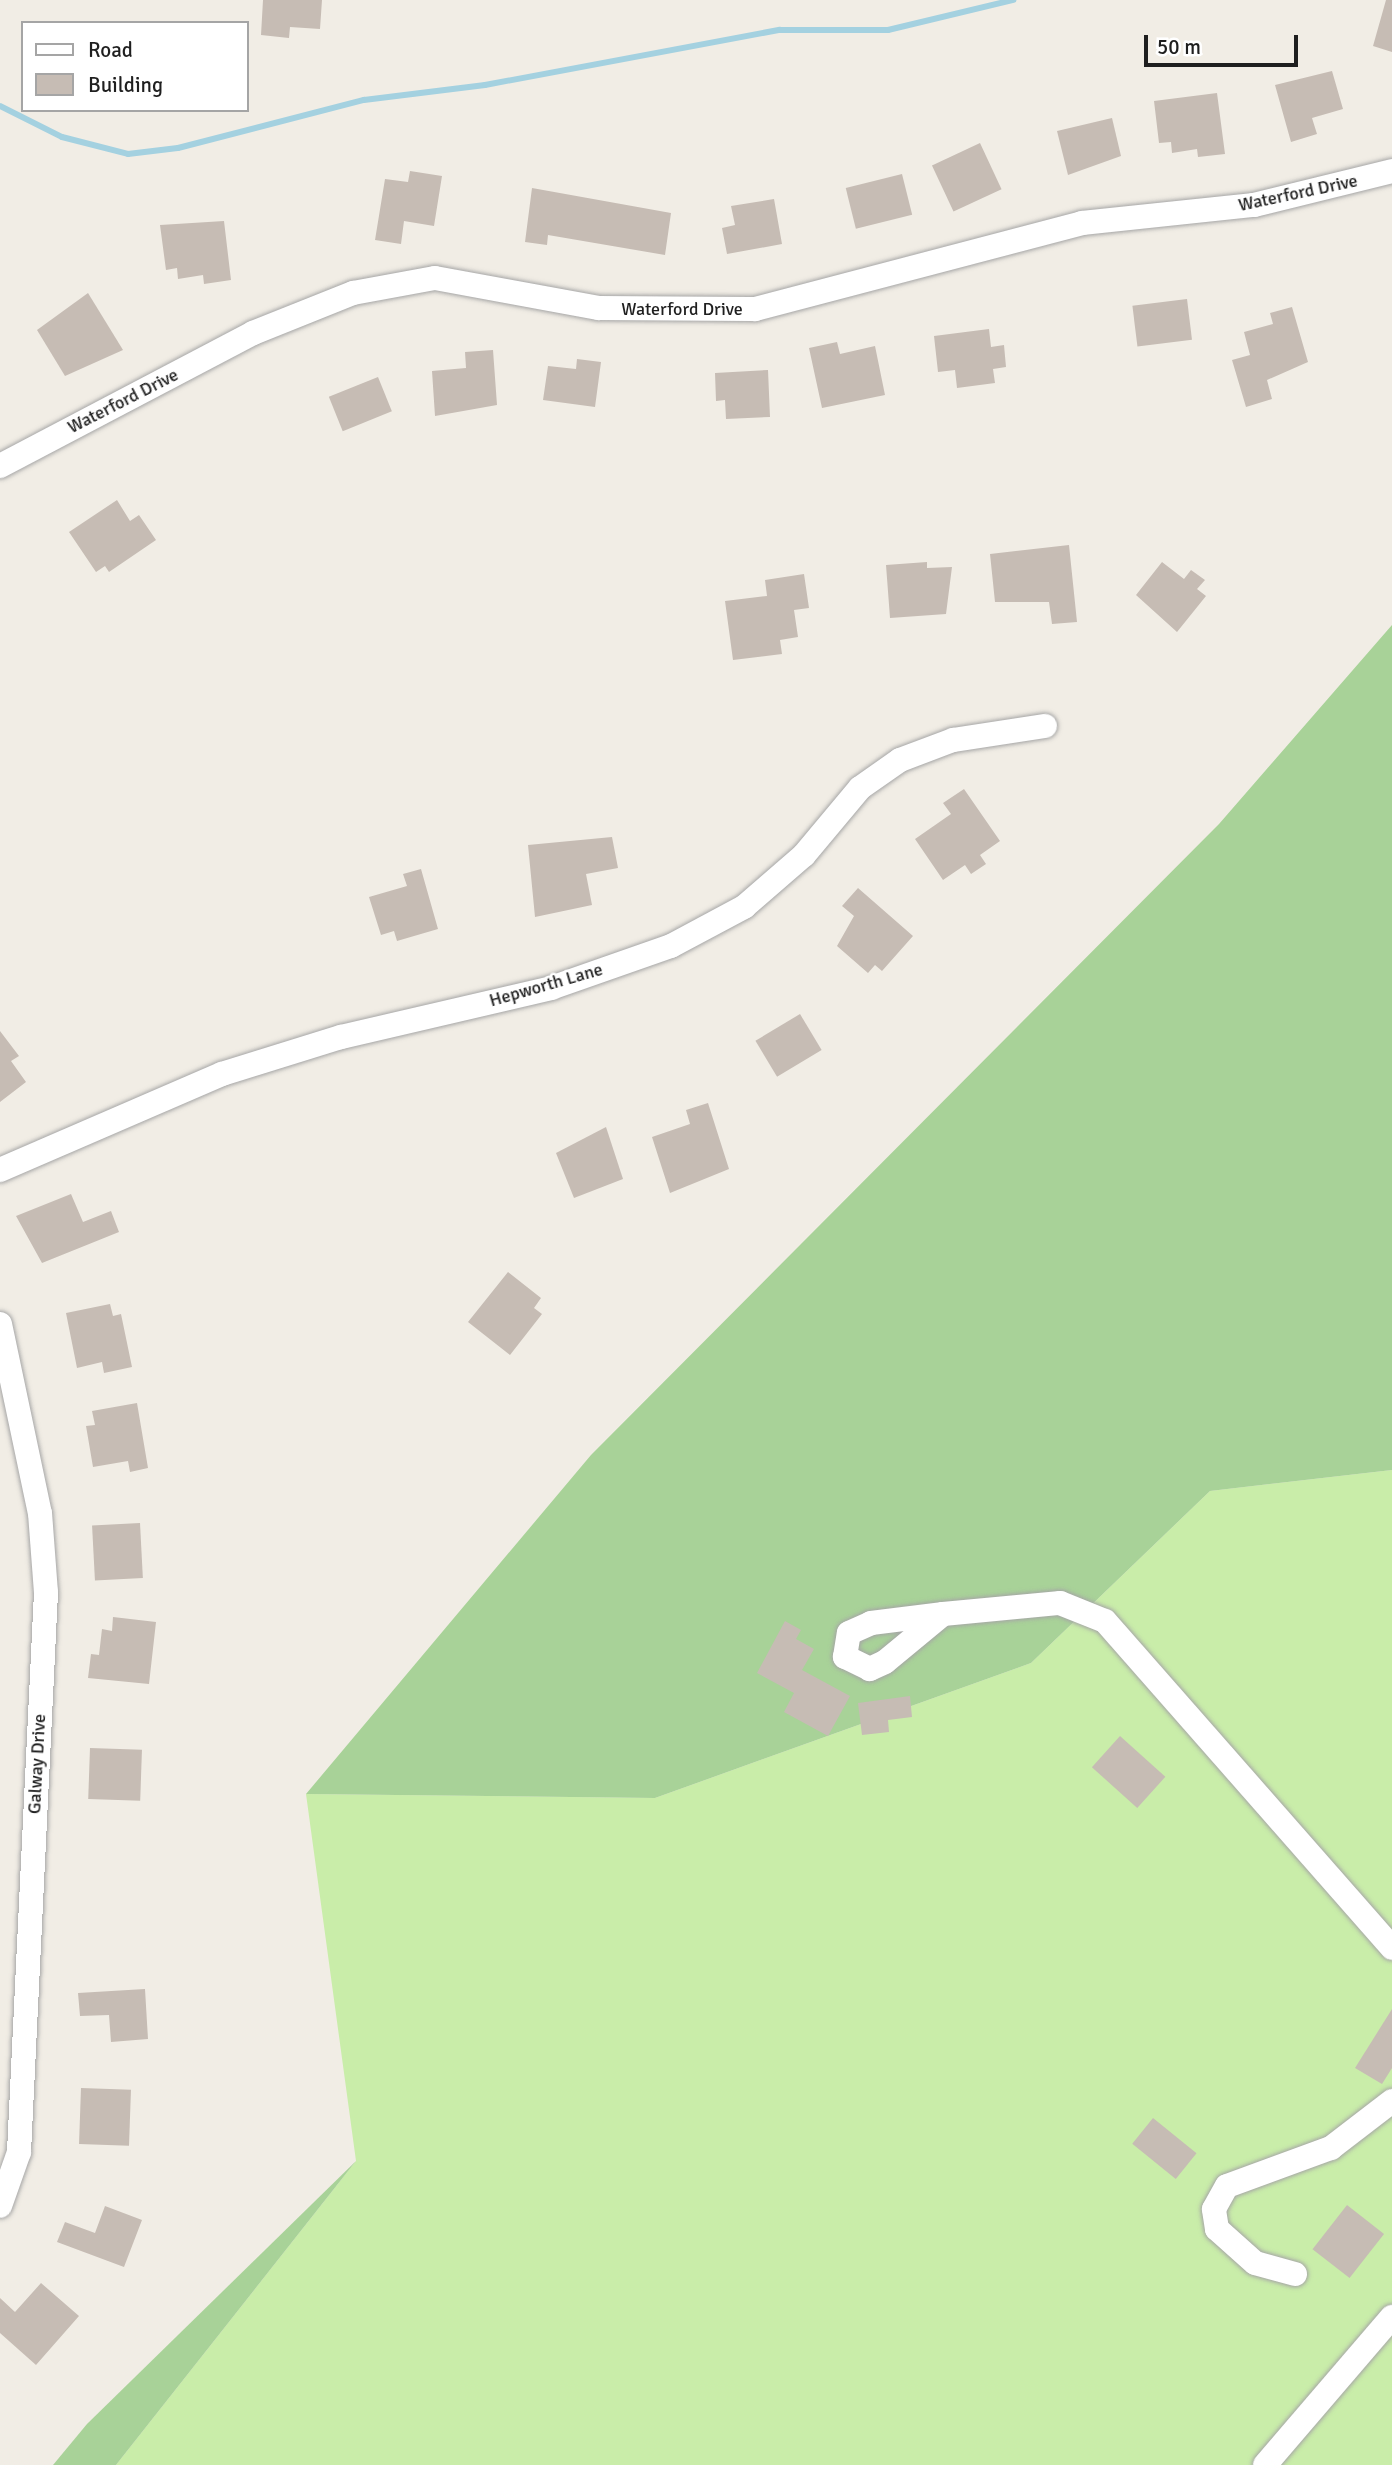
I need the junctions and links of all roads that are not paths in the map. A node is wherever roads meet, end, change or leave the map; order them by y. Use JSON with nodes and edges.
{"nodes":[{"id":1,"x":1392,"y":171,"type":"edge"},
{"id":2,"x":0,"y":466,"type":"edge"},
{"id":3,"x":1045,"y":726,"type":"dead end"},
{"id":4,"x":0,"y":1170,"type":"edge"},
{"id":5,"x":0,"y":1324,"type":"edge"},
{"id":6,"x":943,"y":1614,"type":"dead end"},
{"id":7,"x":1392,"y":1948,"type":"edge"},
{"id":8,"x":1392,"y":2101,"type":"edge"},
{"id":9,"x":0,"y":2206,"type":"edge"},
{"id":10,"x":1295,"y":2274,"type":"dead end"},
{"id":11,"x":1392,"y":2318,"type":"edge"},
{"id":12,"x":1265,"y":2465,"type":"edge"}],
"edges":[{"from":1,"to":2,"type":"street","name":"Waterford Drive"},
{"from":3,"to":4,"type":"street","name":"Hepworth Lane"},
{"from":5,"to":9,"type":"street","name":"Galway Drive"},
{"from":6,"to":7,"type":"street"},
{"from":8,"to":10,"type":"street"},
{"from":11,"to":12,"type":"street"}]}
